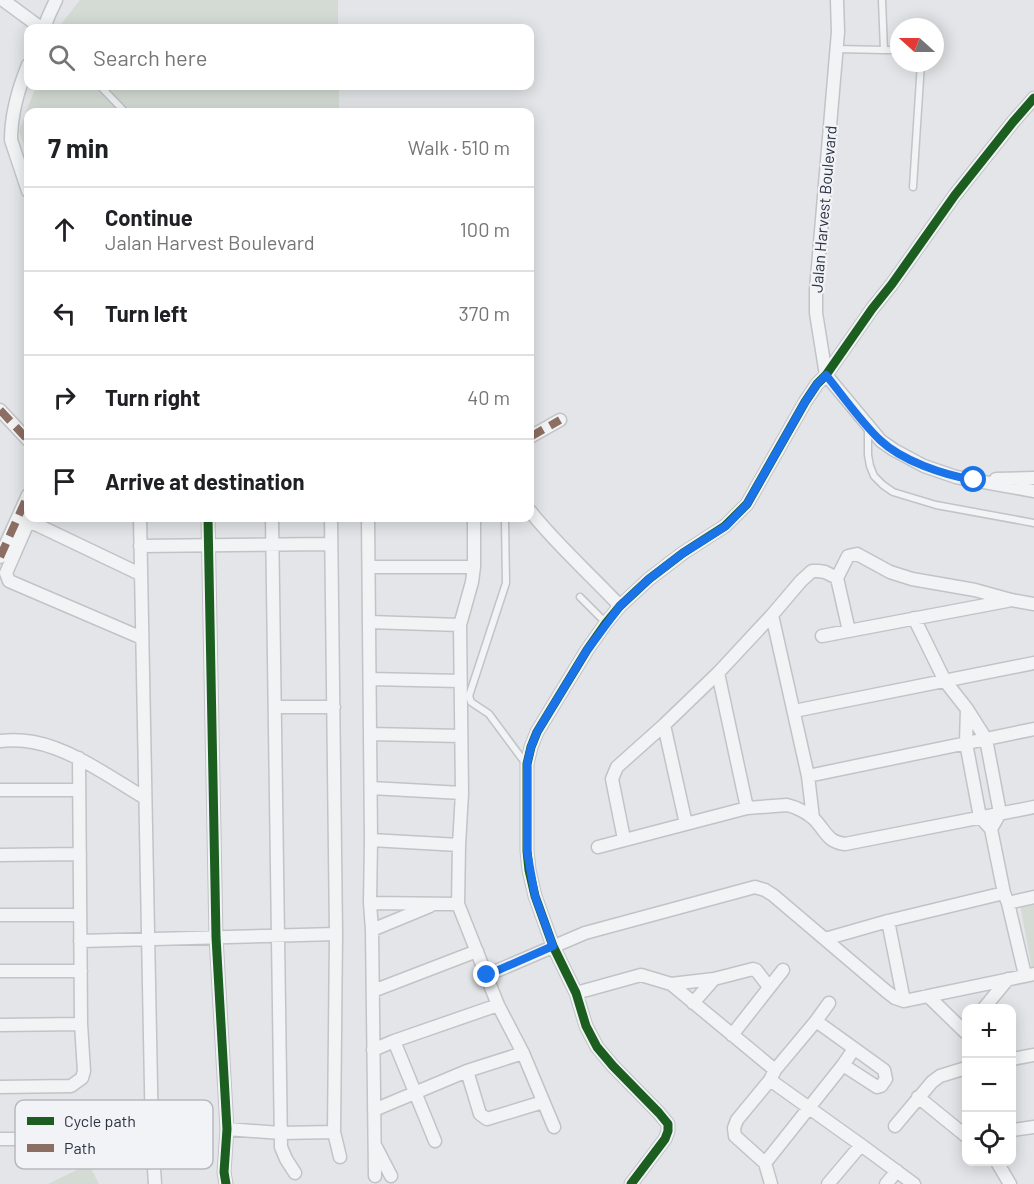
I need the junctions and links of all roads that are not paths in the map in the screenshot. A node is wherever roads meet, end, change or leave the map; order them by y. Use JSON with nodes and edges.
{"nodes":[{"id":1,"x":3,"y":0,"type":"edge"},
{"id":2,"x":56,"y":0,"type":"edge"},
{"id":3,"x":837,"y":0,"type":"edge"},
{"id":4,"x":882,"y":0,"type":"edge"},
{"id":5,"x":37,"y":24,"type":"edge"},
{"id":6,"x":45,"y":24,"type":"edge"},
{"id":7,"x":837,"y":49,"type":"junction"},
{"id":8,"x":884,"y":50,"type":"junction"},
{"id":9,"x":890,"y":50,"type":"edge"},
{"id":10,"x":920,"y":72,"type":"edge"},
{"id":11,"x":24,"y":78,"type":"edge"},
{"id":12,"x":104,"y":90,"type":"edge"},
{"id":13,"x":1034,"y":98,"type":"edge"},
{"id":14,"x":121,"y":108,"type":"edge"},
{"id":15,"x":24,"y":179,"type":"edge"},
{"id":16,"x":913,"y":187,"type":"dead end"},
{"id":17,"x":822,"y":380,"type":"junction"},
{"id":18,"x":0,"y":410,"type":"edge"},
{"id":19,"x":560,"y":420,"type":"dead end"},
{"id":20,"x":868,"y":427,"type":"junction"},
{"id":21,"x":534,"y":435,"type":"edge"},
{"id":22,"x":24,"y":436,"type":"edge"},
{"id":23,"x":1034,"y":478,"type":"edge"},
{"id":24,"x":974,"y":480,"type":"junction"},
{"id":25,"x":1034,"y":491,"type":"edge"},
{"id":26,"x":24,"y":504,"type":"edge"},
{"id":27,"x":534,"y":516,"type":"edge"},
{"id":28,"x":29,"y":522,"type":"edge"},
{"id":29,"x":36,"y":522,"type":"edge"},
{"id":30,"x":140,"y":522,"type":"edge"},
{"id":31,"x":208,"y":522,"type":"edge"},
{"id":32,"x":272,"y":522,"type":"edge"},
{"id":33,"x":331,"y":522,"type":"edge"},
{"id":34,"x":368,"y":522,"type":"edge"},
{"id":35,"x":474,"y":522,"type":"edge"},
{"id":36,"x":505,"y":522,"type":"edge"},
{"id":37,"x":1034,"y":523,"type":"edge"},
{"id":38,"x":272,"y":544,"type":"junction"},
{"id":39,"x":331,"y":544,"type":"junction"},
{"id":40,"x":209,"y":545,"type":"junction"},
{"id":41,"x":140,"y":546,"type":"junction"},
{"id":42,"x":0,"y":557,"type":"edge"},
{"id":43,"x":369,"y":567,"type":"junction"},
{"id":44,"x":474,"y":567,"type":"junction"},
{"id":45,"x":140,"y":574,"type":"junction"},
{"id":46,"x":837,"y":578,"type":"junction"},
{"id":47,"x":580,"y":597,"type":"dead end"},
{"id":48,"x":1011,"y":600,"type":"junction"},
{"id":49,"x":1034,"y":604,"type":"edge"},
{"id":50,"x":620,"y":606,"type":"junction"},
{"id":51,"x":772,"y":615,"type":"junction"},
{"id":52,"x":914,"y":618,"type":"junction"},
{"id":53,"x":369,"y":622,"type":"junction"},
{"id":54,"x":606,"y":623,"type":"junction"},
{"id":55,"x":460,"y":625,"type":"junction"},
{"id":56,"x":849,"y":631,"type":"junction"},
{"id":57,"x":822,"y":636,"type":"dead end"},
{"id":58,"x":142,"y":638,"type":"junction"},
{"id":59,"x":1034,"y":663,"type":"edge"},
{"id":60,"x":718,"y":673,"type":"junction"},
{"id":61,"x":370,"y":679,"type":"junction"},
{"id":62,"x":460,"y":681,"type":"junction"},
{"id":63,"x":945,"y":681,"type":"junction"},
{"id":64,"x":276,"y":706,"type":"junction"},
{"id":65,"x":334,"y":707,"type":"junction"},
{"id":66,"x":967,"y":708,"type":"junction"},
{"id":67,"x":794,"y":711,"type":"junction"},
{"id":68,"x":664,"y":725,"type":"junction"},
{"id":69,"x":1034,"y":729,"type":"edge"},
{"id":70,"x":370,"y":734,"type":"junction"},
{"id":71,"x":461,"y":736,"type":"junction"},
{"id":72,"x":986,"y":739,"type":"junction"},
{"id":73,"x":0,"y":741,"type":"edge"},
{"id":74,"x":966,"y":743,"type":"junction"},
{"id":75,"x":79,"y":758,"type":"junction"},
{"id":76,"x":527,"y":764,"type":"junction"},
{"id":77,"x":808,"y":776,"type":"junction"},
{"id":78,"x":371,"y":788,"type":"junction"},
{"id":79,"x":0,"y":790,"type":"edge"},
{"id":80,"x":79,"y":790,"type":"junction"},
{"id":81,"x":462,"y":793,"type":"junction"},
{"id":82,"x":145,"y":798,"type":"junction"},
{"id":83,"x":1034,"y":807,"type":"edge"},
{"id":84,"x":747,"y":808,"type":"junction"},
{"id":85,"x":1000,"y":813,"type":"junction"},
{"id":86,"x":980,"y":817,"type":"junction"},
{"id":87,"x":813,"y":818,"type":"junction"},
{"id":88,"x":686,"y":824,"type":"junction"},
{"id":89,"x":991,"y":829,"type":"junction"},
{"id":90,"x":624,"y":839,"type":"junction"},
{"id":91,"x":371,"y":840,"type":"junction"},
{"id":92,"x":459,"y":845,"type":"junction"},
{"id":93,"x":598,"y":847,"type":"dead end"},
{"id":94,"x":80,"y":854,"type":"junction"},
{"id":95,"x":0,"y":855,"type":"edge"},
{"id":96,"x":1034,"y":897,"type":"edge"},
{"id":97,"x":1006,"y":898,"type":"junction"},
{"id":98,"x":370,"y":903,"type":"junction"},
{"id":99,"x":434,"y":904,"type":"junction"},
{"id":100,"x":458,"y":904,"type":"junction"},
{"id":101,"x":0,"y":915,"type":"edge"},
{"id":102,"x":80,"y":915,"type":"junction"},
{"id":103,"x":888,"y":921,"type":"junction"},
{"id":104,"x":372,"y":930,"type":"junction"},
{"id":105,"x":336,"y":934,"type":"junction"},
{"id":106,"x":278,"y":936,"type":"junction"},
{"id":107,"x":216,"y":937,"type":"junction"},
{"id":108,"x":148,"y":939,"type":"junction"},
{"id":109,"x":825,"y":939,"type":"junction"},
{"id":110,"x":80,"y":941,"type":"junction"},
{"id":111,"x":553,"y":946,"type":"junction"},
{"id":112,"x":477,"y":951,"type":"junction"},
{"id":113,"x":783,"y":970,"type":"dead end"},
{"id":114,"x":0,"y":971,"type":"edge"},
{"id":115,"x":81,"y":971,"type":"junction"},
{"id":116,"x":487,"y":975,"type":"junction"},
{"id":117,"x":1029,"y":975,"type":"edge"},
{"id":118,"x":714,"y":979,"type":"junction"},
{"id":119,"x":1008,"y":979,"type":"junction"},
{"id":120,"x":671,"y":984,"type":"junction"},
{"id":121,"x":769,"y":987,"type":"junction"},
{"id":122,"x":373,"y":991,"type":"junction"},
{"id":123,"x":576,"y":993,"type":"junction"},
{"id":124,"x":928,"y":996,"type":"junction"},
{"id":125,"x":904,"y":1001,"type":"junction"},
{"id":126,"x":693,"y":1003,"type":"junction"},
{"id":127,"x":829,"y":1003,"type":"dead end"},
{"id":128,"x":987,"y":1004,"type":"edge"},
{"id":129,"x":498,"y":1005,"type":"junction"},
{"id":130,"x":816,"y":1021,"type":"junction"},
{"id":131,"x":81,"y":1024,"type":"junction"},
{"id":132,"x":0,"y":1025,"type":"edge"},
{"id":133,"x":962,"y":1030,"type":"edge"},
{"id":134,"x":732,"y":1035,"type":"junction"},
{"id":135,"x":394,"y":1041,"type":"junction"},
{"id":136,"x":854,"y":1049,"type":"junction"},
{"id":137,"x":373,"y":1050,"type":"junction"},
{"id":138,"x":523,"y":1053,"type":"junction"},
{"id":139,"x":1034,"y":1055,"type":"edge"},
{"id":140,"x":1016,"y":1058,"type":"edge"},
{"id":141,"x":843,"y":1065,"type":"junction"},
{"id":142,"x":962,"y":1069,"type":"edge"},
{"id":143,"x":466,"y":1071,"type":"junction"},
{"id":144,"x":772,"y":1075,"type":"junction"},
{"id":145,"x":0,"y":1087,"type":"edge"},
{"id":146,"x":415,"y":1093,"type":"junction"},
{"id":147,"x":918,"y":1097,"type":"junction"},
{"id":148,"x":151,"y":1100,"type":"edge"},
{"id":149,"x":543,"y":1102,"type":"junction"},
{"id":150,"x":809,"y":1108,"type":"junction"},
{"id":151,"x":374,"y":1110,"type":"junction"},
{"id":152,"x":895,"y":1126,"type":"dead end"},
{"id":153,"x":554,"y":1127,"type":"dead end"},
{"id":154,"x":1034,"y":1127,"type":"edge"},
{"id":155,"x":227,"y":1129,"type":"junction"},
{"id":156,"x":1016,"y":1129,"type":"edge"},
{"id":157,"x":334,"y":1132,"type":"junction"},
{"id":158,"x":281,"y":1133,"type":"junction"},
{"id":159,"x":962,"y":1133,"type":"edge"},
{"id":160,"x":435,"y":1141,"type":"dead end"},
{"id":161,"x":374,"y":1144,"type":"junction"},
{"id":162,"x":861,"y":1144,"type":"junction"},
{"id":163,"x":340,"y":1156,"type":"dead end"},
{"id":164,"x":765,"y":1163,"type":"junction"},
{"id":165,"x":1000,"y":1166,"type":"edge"},
{"id":166,"x":154,"y":1169,"type":"edge"},
{"id":167,"x":897,"y":1171,"type":"junction"},
{"id":168,"x":295,"y":1173,"type":"dead end"},
{"id":169,"x":375,"y":1176,"type":"dead end"},
{"id":170,"x":391,"y":1176,"type":"dead end"},
{"id":171,"x":155,"y":1184,"type":"edge"},
{"id":172,"x":226,"y":1184,"type":"edge"},
{"id":173,"x":631,"y":1184,"type":"edge"},
{"id":174,"x":771,"y":1184,"type":"edge"},
{"id":175,"x":828,"y":1184,"type":"edge"},
{"id":176,"x":886,"y":1184,"type":"edge"},
{"id":177,"x":914,"y":1184,"type":"edge"},
{"id":178,"x":1010,"y":1184,"type":"edge"}],
"edges":[{"from":1,"to":5,"type":"street"},
{"from":2,"to":6,"type":"street"},
{"from":3,"to":7,"type":"street","name":"Jalan Harvest Boulevard"},
{"from":4,"to":8,"type":"lane"},
{"from":7,"to":8,"type":"lane"},
{"from":7,"to":17,"type":"street","name":"Jalan Harvest Boulevard"},
{"from":8,"to":9,"type":"lane"},
{"from":10,"to":16,"type":"lane"},
{"from":11,"to":15,"type":"street"},
{"from":12,"to":14,"type":"lane"},
{"from":13,"to":17,"type":"street"},
{"from":17,"to":20,"type":"street","name":"Jalan Harvest Boulevard"},
{"from":17,"to":50,"type":"street"},
{"from":18,"to":22,"type":"street"},
{"from":19,"to":21,"type":"street"},
{"from":20,"to":24,"type":"street","name":"Jalan Harvest Boulevard"},
{"from":20,"to":37,"type":"lane"},
{"from":23,"to":24,"type":"street","name":"Jalan Harvest Boulevard"},
{"from":24,"to":25,"type":"street","name":"Jalan Harvest Boulevard"},
{"from":26,"to":42,"type":"street"},
{"from":27,"to":50,"type":"street"},
{"from":28,"to":58,"type":"street"},
{"from":29,"to":45,"type":"street"},
{"from":30,"to":41,"type":"street"},
{"from":31,"to":40,"type":"street"},
{"from":32,"to":38,"type":"street"},
{"from":33,"to":39,"type":"street"},
{"from":34,"to":43,"type":"street"},
{"from":35,"to":44,"type":"street"},
{"from":36,"to":76,"type":"lane"},
{"from":38,"to":39,"type":"street"},
{"from":38,"to":40,"type":"street"},
{"from":38,"to":64,"type":"street"},
{"from":39,"to":65,"type":"street"},
{"from":40,"to":41,"type":"street"},
{"from":40,"to":107,"type":"street"},
{"from":41,"to":45,"type":"street"},
{"from":43,"to":44,"type":"street"},
{"from":43,"to":53,"type":"street"},
{"from":44,"to":55,"type":"street"},
{"from":45,"to":58,"type":"street"},
{"from":46,"to":48,"type":"street"},
{"from":46,"to":51,"type":"street"},
{"from":46,"to":56,"type":"street"},
{"from":47,"to":54,"type":"lane"},
{"from":48,"to":49,"type":"street"},
{"from":48,"to":52,"type":"street"},
{"from":50,"to":54,"type":"street"},
{"from":51,"to":60,"type":"street"},
{"from":51,"to":67,"type":"street"},
{"from":52,"to":56,"type":"street"},
{"from":52,"to":63,"type":"street"},
{"from":53,"to":55,"type":"street"},
{"from":53,"to":61,"type":"street"},
{"from":54,"to":76,"type":"street"},
{"from":55,"to":62,"type":"street"},
{"from":56,"to":57,"type":"street"},
{"from":58,"to":82,"type":"street"},
{"from":59,"to":63,"type":"street"},
{"from":60,"to":68,"type":"street"},
{"from":60,"to":84,"type":"street"},
{"from":61,"to":62,"type":"street"},
{"from":61,"to":70,"type":"street"},
{"from":62,"to":71,"type":"street"},
{"from":63,"to":66,"type":"street"},
{"from":63,"to":67,"type":"street"},
{"from":64,"to":65,"type":"street"},
{"from":64,"to":106,"type":"street"},
{"from":65,"to":105,"type":"street"},
{"from":66,"to":72,"type":"street"},
{"from":66,"to":74,"type":"street"},
{"from":67,"to":77,"type":"street"},
{"from":68,"to":88,"type":"street"},
{"from":68,"to":90,"type":"street"},
{"from":69,"to":72,"type":"street"},
{"from":70,"to":71,"type":"street"},
{"from":70,"to":78,"type":"street"},
{"from":71,"to":81,"type":"street"},
{"from":72,"to":74,"type":"street"},
{"from":72,"to":85,"type":"street"},
{"from":73,"to":75,"type":"street"},
{"from":74,"to":77,"type":"street"},
{"from":74,"to":86,"type":"street"},
{"from":75,"to":80,"type":"street"},
{"from":75,"to":82,"type":"street"},
{"from":76,"to":111,"type":"street"},
{"from":77,"to":87,"type":"street"},
{"from":78,"to":81,"type":"street"},
{"from":78,"to":91,"type":"street"},
{"from":79,"to":80,"type":"street"},
{"from":80,"to":94,"type":"street"},
{"from":81,"to":92,"type":"street"},
{"from":82,"to":108,"type":"street"},
{"from":83,"to":85,"type":"street"},
{"from":84,"to":87,"type":"street"},
{"from":84,"to":88,"type":"street"},
{"from":85,"to":86,"type":"street"},
{"from":85,"to":89,"type":"street"},
{"from":86,"to":87,"type":"street"},
{"from":86,"to":89,"type":"street"},
{"from":88,"to":90,"type":"street"},
{"from":89,"to":97,"type":"street"},
{"from":90,"to":93,"type":"street"},
{"from":91,"to":92,"type":"street"},
{"from":91,"to":98,"type":"street"},
{"from":92,"to":100,"type":"street"},
{"from":94,"to":95,"type":"street"},
{"from":94,"to":102,"type":"street"},
{"from":96,"to":97,"type":"street"},
{"from":97,"to":103,"type":"street"},
{"from":97,"to":117,"type":"street"},
{"from":98,"to":99,"type":"street"},
{"from":98,"to":104,"type":"street"},
{"from":99,"to":100,"type":"street"},
{"from":99,"to":104,"type":"street"},
{"from":100,"to":112,"type":"street"},
{"from":101,"to":102,"type":"street"},
{"from":102,"to":110,"type":"street"},
{"from":103,"to":109,"type":"street"},
{"from":103,"to":125,"type":"street"},
{"from":104,"to":122,"type":"street"},
{"from":105,"to":106,"type":"street"},
{"from":105,"to":157,"type":"street"},
{"from":106,"to":107,"type":"street"},
{"from":106,"to":158,"type":"street"},
{"from":107,"to":108,"type":"street"},
{"from":107,"to":155,"type":"street"},
{"from":108,"to":110,"type":"street"},
{"from":108,"to":148,"type":"street"},
{"from":109,"to":111,"type":"street"},
{"from":109,"to":125,"type":"street"},
{"from":110,"to":115,"type":"street"},
{"from":111,"to":116,"type":"street"},
{"from":111,"to":123,"type":"street"},
{"from":112,"to":116,"type":"street"},
{"from":112,"to":122,"type":"street"},
{"from":113,"to":121,"type":"street"},
{"from":114,"to":115,"type":"street"},
{"from":115,"to":131,"type":"street"},
{"from":116,"to":129,"type":"street"},
{"from":117,"to":119,"type":"street"},
{"from":118,"to":120,"type":"street"},
{"from":118,"to":121,"type":"street"},
{"from":118,"to":126,"type":"street"},
{"from":119,"to":124,"type":"street"},
{"from":119,"to":128,"type":"street"},
{"from":120,"to":123,"type":"street"},
{"from":120,"to":126,"type":"street"},
{"from":121,"to":134,"type":"street"},
{"from":122,"to":137,"type":"street"},
{"from":123,"to":173,"type":"street"},
{"from":124,"to":125,"type":"street"},
{"from":124,"to":133,"type":"street"},
{"from":126,"to":134,"type":"street"},
{"from":127,"to":130,"type":"street"},
{"from":129,"to":135,"type":"street"},
{"from":129,"to":138,"type":"street"},
{"from":130,"to":136,"type":"street"},
{"from":130,"to":144,"type":"street"},
{"from":131,"to":132,"type":"street"},
{"from":131,"to":145,"type":"street"},
{"from":134,"to":144,"type":"street"},
{"from":135,"to":137,"type":"street"},
{"from":135,"to":146,"type":"street"},
{"from":136,"to":141,"type":"street"},
{"from":136,"to":141,"type":"street"},
{"from":137,"to":151,"type":"street"},
{"from":138,"to":143,"type":"street"},
{"from":138,"to":149,"type":"street"},
{"from":139,"to":140,"type":"street"},
{"from":141,"to":150,"type":"street"},
{"from":142,"to":147,"type":"street"},
{"from":143,"to":146,"type":"street"},
{"from":143,"to":149,"type":"street"},
{"from":144,"to":150,"type":"street"},
{"from":144,"to":164,"type":"street"},
{"from":146,"to":151,"type":"street"},
{"from":146,"to":160,"type":"street"},
{"from":147,"to":152,"type":"street"},
{"from":147,"to":159,"type":"street"},
{"from":149,"to":153,"type":"street"},
{"from":150,"to":162,"type":"street"},
{"from":150,"to":164,"type":"street"},
{"from":151,"to":161,"type":"street"},
{"from":154,"to":156,"type":"street"},
{"from":155,"to":158,"type":"street"},
{"from":155,"to":172,"type":"street"},
{"from":157,"to":158,"type":"street"},
{"from":157,"to":163,"type":"street"},
{"from":158,"to":168,"type":"street"},
{"from":161,"to":169,"type":"street"},
{"from":161,"to":170,"type":"street"},
{"from":162,"to":167,"type":"street"},
{"from":162,"to":175,"type":"street"},
{"from":164,"to":174,"type":"street"},
{"from":165,"to":178,"type":"street"},
{"from":166,"to":171,"type":"street"},
{"from":167,"to":176,"type":"street"},
{"from":167,"to":177,"type":"street"}]}
